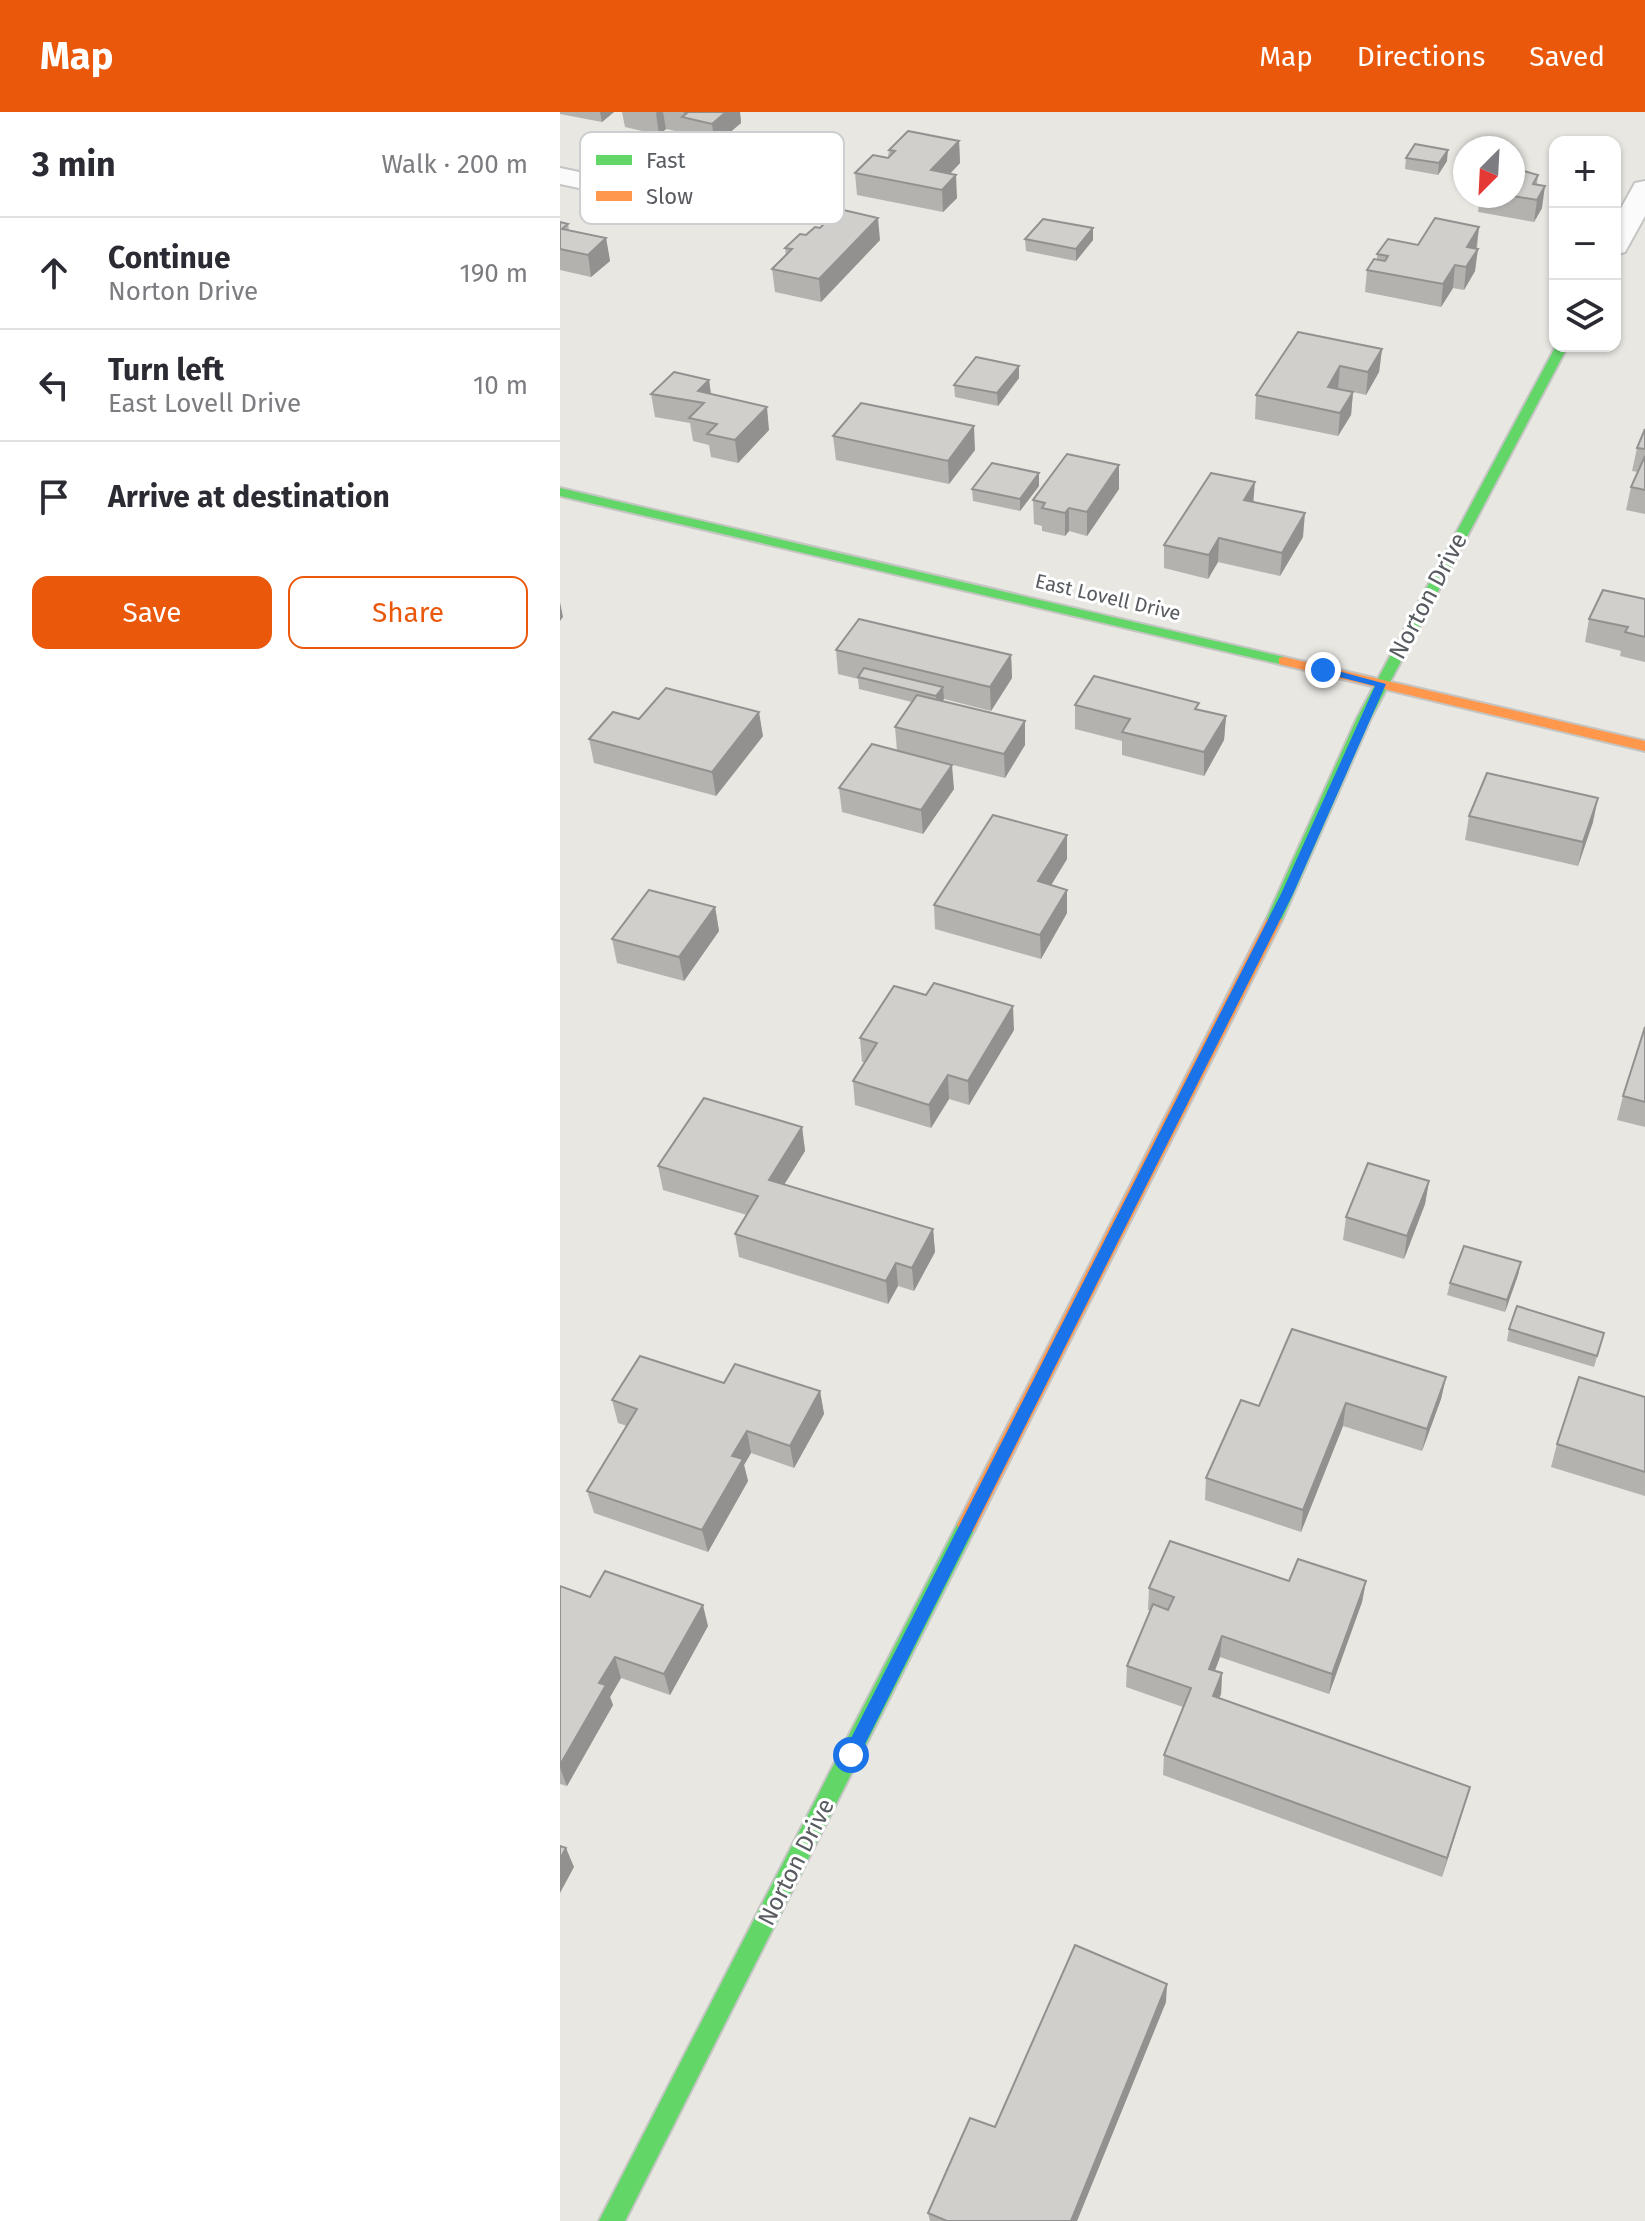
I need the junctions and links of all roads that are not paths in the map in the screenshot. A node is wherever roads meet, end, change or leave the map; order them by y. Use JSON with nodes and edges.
{"nodes":[{"id":1,"x":560,"y":176,"type":"edge"},
{"id":2,"x":580,"y":180,"type":"edge"},
{"id":3,"x":1645,"y":189,"type":"edge"},
{"id":4,"x":1621,"y":235,"type":"edge"},
{"id":5,"x":1559,"y":352,"type":"edge"},
{"id":6,"x":560,"y":492,"type":"edge"},
{"id":7,"x":1381,"y":684,"type":"junction"},
{"id":8,"x":1645,"y":746,"type":"edge"},
{"id":9,"x":612,"y":2221,"type":"edge"}],
"edges":[{"from":1,"to":2,"type":"street"},
{"from":3,"to":4,"type":"street"},
{"from":5,"to":7,"type":"street","name":"Norton Drive"},
{"from":6,"to":7,"type":"street","name":"East Lovell Drive"},
{"from":7,"to":8,"type":"street","name":"East Lovell Drive"},
{"from":7,"to":9,"type":"street","name":"Norton Drive"}]}
